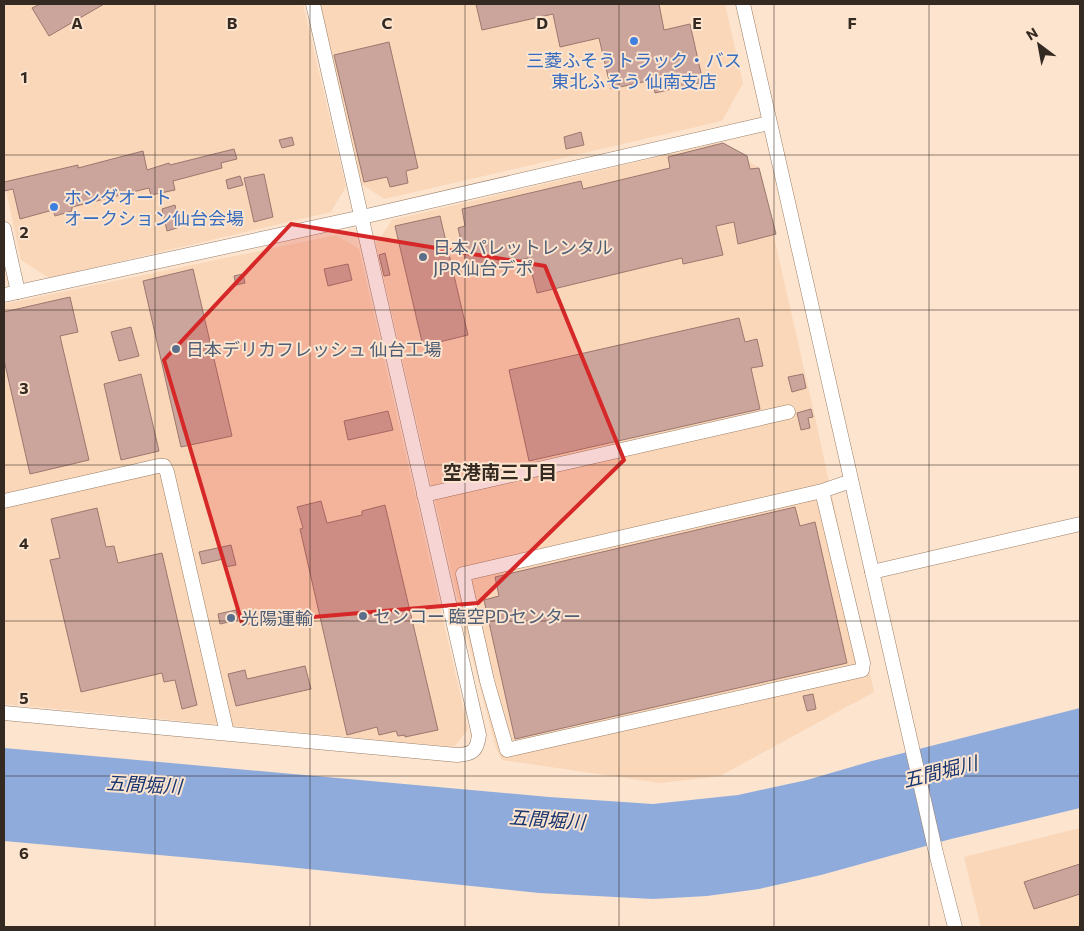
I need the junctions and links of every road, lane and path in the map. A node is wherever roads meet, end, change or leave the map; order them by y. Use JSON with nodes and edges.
{"nodes":[{"id":1,"x":313,"y":4,"type":"edge"},
{"id":2,"x":742,"y":4,"type":"edge"},
{"id":3,"x":769,"y":123,"type":"junction"},
{"id":4,"x":362,"y":217,"type":"junction"},
{"id":5,"x":4,"y":229,"type":"edge"},
{"id":6,"x":18,"y":292,"type":"junction"},
{"id":7,"x":4,"y":295,"type":"edge"},
{"id":8,"x":788,"y":412,"type":"dead end"},
{"id":9,"x":851,"y":481,"type":"junction"},
{"id":10,"x":822,"y":491,"type":"junction"},
{"id":11,"x":424,"y":495,"type":"junction"},
{"id":12,"x":4,"y":501,"type":"edge"},
{"id":13,"x":1080,"y":524,"type":"edge"},
{"id":14,"x":872,"y":572,"type":"junction"},
{"id":15,"x":463,"y":574,"type":"junction"},
{"id":16,"x":443,"y":578,"type":"junction"},
{"id":17,"x":4,"y":712,"type":"edge"},
{"id":18,"x":227,"y":734,"type":"junction"},
{"id":19,"x":504,"y":738,"type":"junction"},
{"id":20,"x":478,"y":744,"type":"junction"},
{"id":21,"x":955,"y":927,"type":"edge"}],
"edges":[{"from":1,"to":4,"type":"street"},
{"from":2,"to":3,"type":"street"},
{"from":3,"to":4,"type":"street"},
{"from":3,"to":9,"type":"street"},
{"from":4,"to":6,"type":"street"},
{"from":4,"to":11,"type":"street"},
{"from":5,"to":6,"type":"street"},
{"from":6,"to":7,"type":"street"},
{"from":8,"to":11,"type":"street"},
{"from":9,"to":10,"type":"street"},
{"from":9,"to":14,"type":"street"},
{"from":10,"to":15,"type":"street"},
{"from":10,"to":19,"type":"street"},
{"from":11,"to":16,"type":"street"},
{"from":12,"to":18,"type":"street"},
{"from":13,"to":14,"type":"street"},
{"from":14,"to":21,"type":"street"},
{"from":15,"to":16,"type":"street"},
{"from":15,"to":19,"type":"street"},
{"from":16,"to":20,"type":"street"},
{"from":17,"to":18,"type":"street"},
{"from":18,"to":20,"type":"street"},
{"from":19,"to":20,"type":"street"}]}
